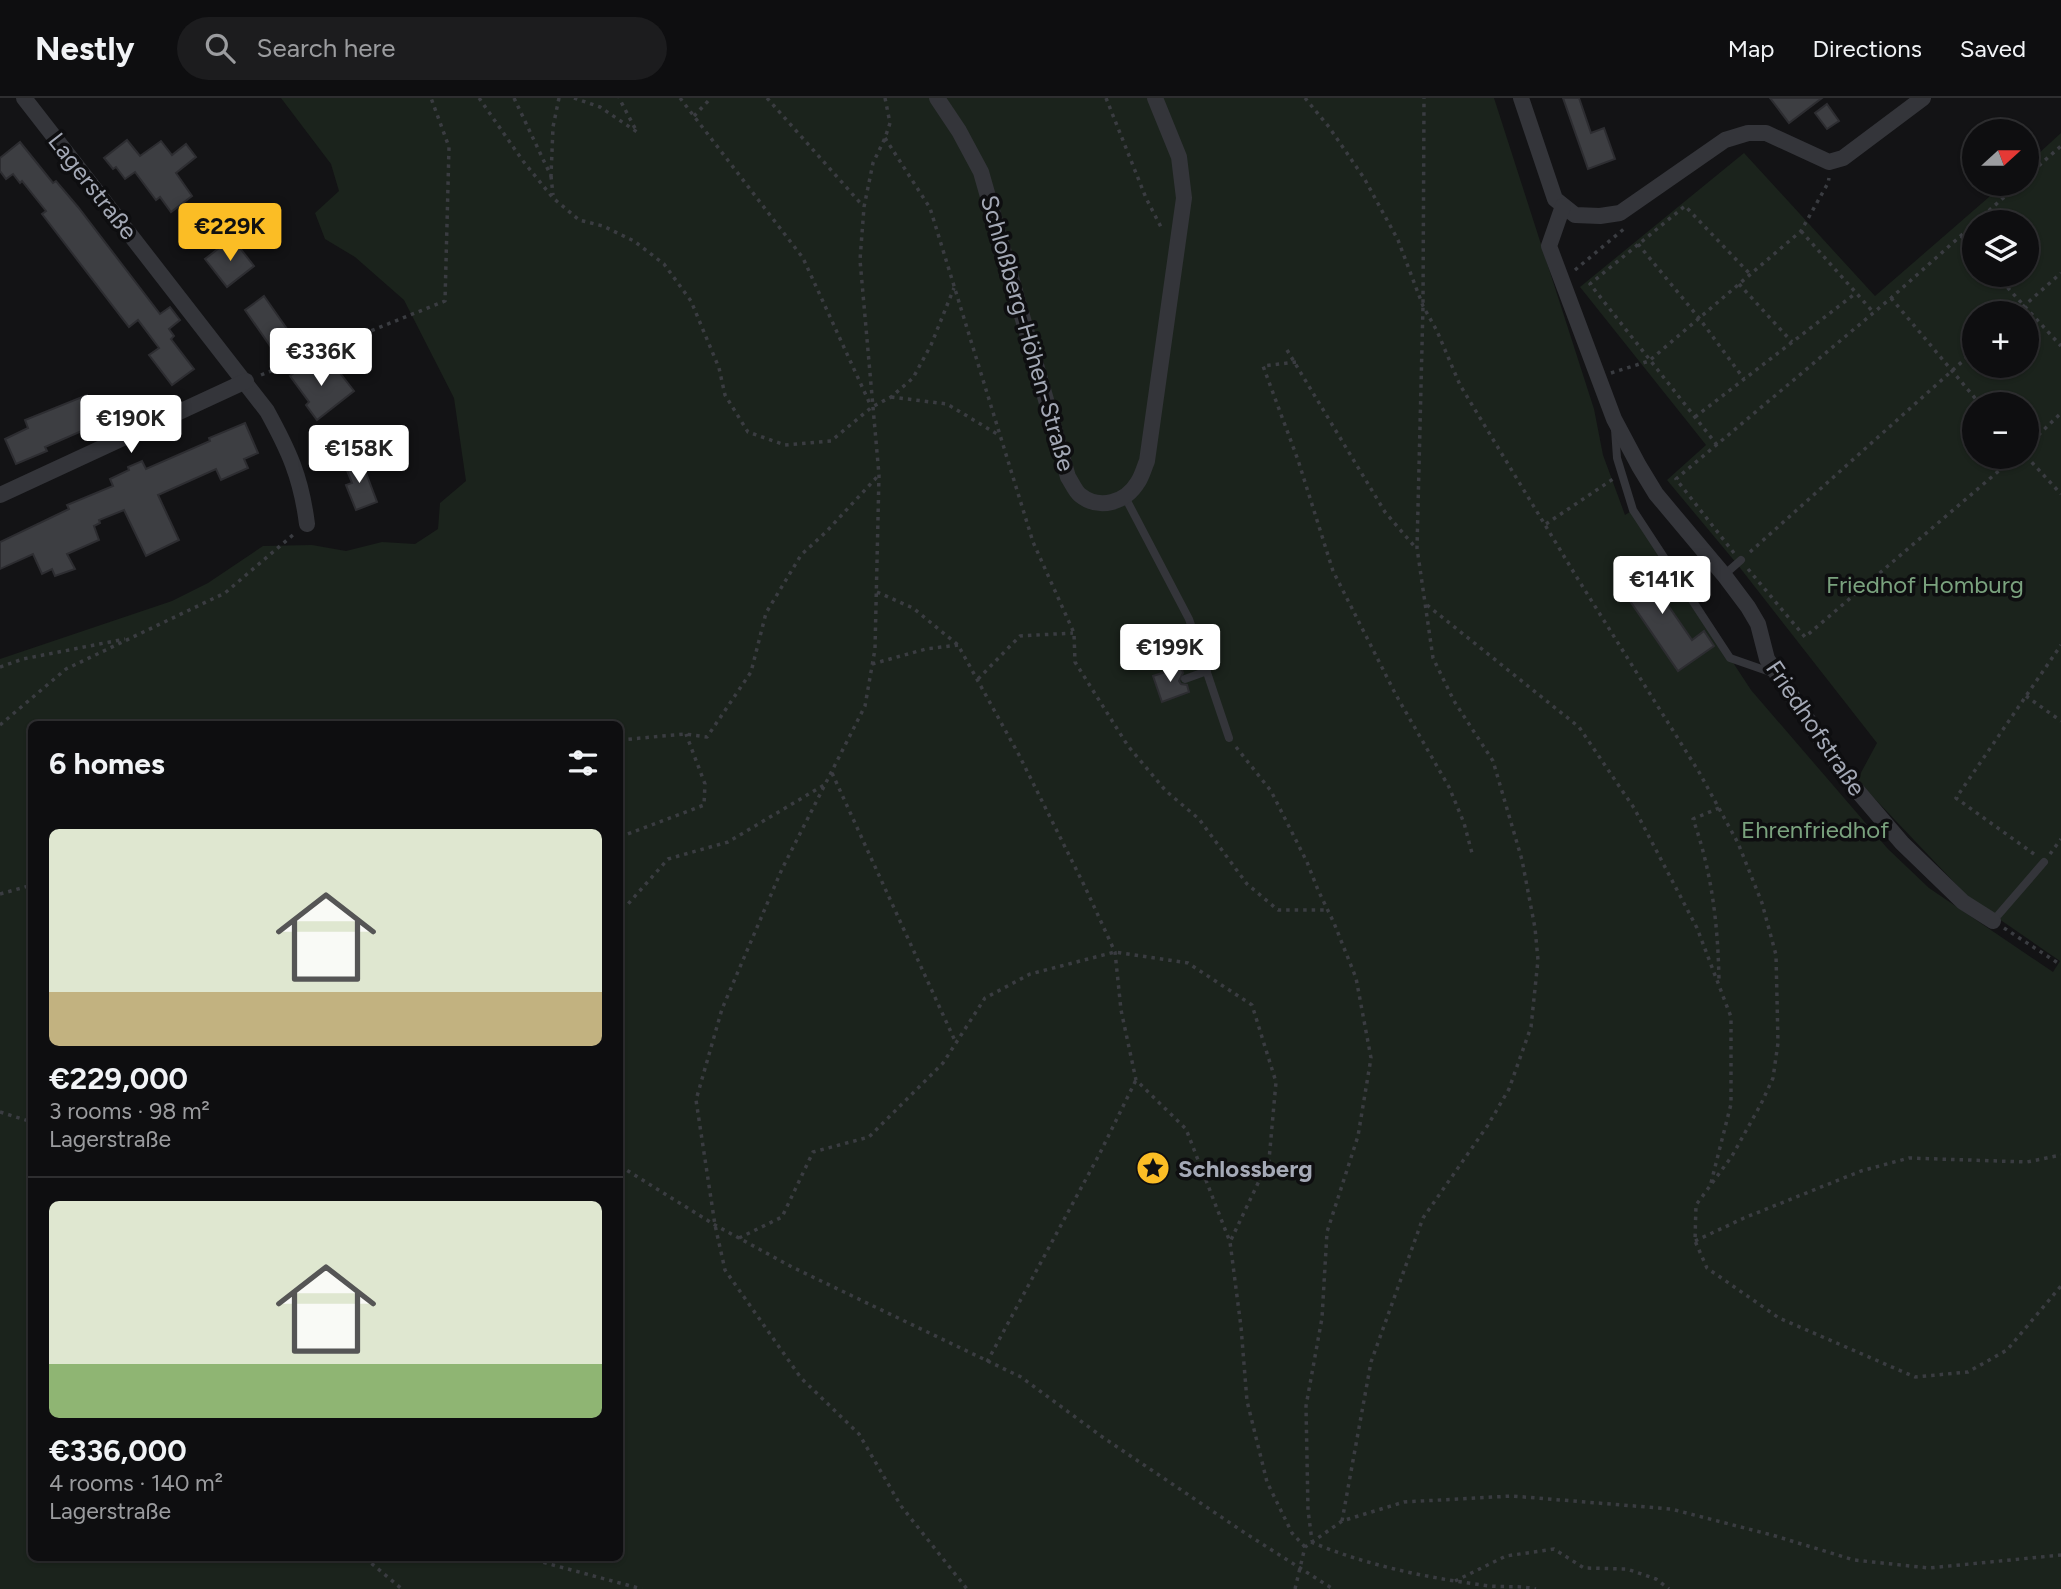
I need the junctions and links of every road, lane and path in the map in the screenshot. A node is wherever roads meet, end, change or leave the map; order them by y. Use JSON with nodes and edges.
{"nodes":[{"id":1,"x":24,"y":98,"type":"edge"},
{"id":2,"x":431,"y":98,"type":"edge"},
{"id":3,"x":479,"y":98,"type":"edge"},
{"id":4,"x":514,"y":98,"type":"edge"},
{"id":5,"x":559,"y":98,"type":"edge"},
{"id":6,"x":574,"y":98,"type":"edge"},
{"id":7,"x":619,"y":98,"type":"edge"},
{"id":8,"x":680,"y":98,"type":"edge"},
{"id":9,"x":711,"y":98,"type":"edge"},
{"id":10,"x":767,"y":98,"type":"edge"},
{"id":11,"x":885,"y":98,"type":"edge"},
{"id":12,"x":937,"y":98,"type":"edge"},
{"id":13,"x":1107,"y":98,"type":"edge"},
{"id":14,"x":1155,"y":98,"type":"edge"},
{"id":15,"x":1305,"y":98,"type":"edge"},
{"id":16,"x":1424,"y":98,"type":"edge"},
{"id":17,"x":1521,"y":98,"type":"edge"},
{"id":18,"x":1923,"y":98,"type":"edge"},
{"id":19,"x":694,"y":116,"type":"junction"},
{"id":20,"x":886,"y":138,"type":"junction"},
{"id":21,"x":2061,"y":146,"type":"edge"},
{"id":22,"x":1829,"y":162,"type":"junction"},
{"id":23,"x":2039,"y":165,"type":"edge"},
{"id":24,"x":551,"y":176,"type":"junction"},
{"id":25,"x":2005,"y":196,"type":"edge"},
{"id":26,"x":553,"y":198,"type":"junction"},
{"id":27,"x":1563,"y":205,"type":"junction"},
{"id":28,"x":1632,"y":205,"type":"junction"},
{"id":29,"x":864,"y":207,"type":"junction"},
{"id":30,"x":1990,"y":210,"type":"edge"},
{"id":31,"x":1801,"y":231,"type":"junction"},
{"id":32,"x":1961,"y":236,"type":"edge"},
{"id":33,"x":1638,"y":244,"type":"junction"},
{"id":34,"x":1177,"y":255,"type":"junction"},
{"id":35,"x":2061,"y":273,"type":"edge"},
{"id":36,"x":1750,"y":274,"type":"junction"},
{"id":37,"x":1562,"y":281,"type":"junction"},
{"id":38,"x":1739,"y":284,"type":"junction"},
{"id":39,"x":2007,"y":287,"type":"edge"},
{"id":40,"x":954,"y":288,"type":"junction"},
{"id":41,"x":1856,"y":293,"type":"junction"},
{"id":42,"x":1891,"y":298,"type":"junction"},
{"id":43,"x":2019,"y":301,"type":"edge"},
{"id":44,"x":2030,"y":301,"type":"edge"},
{"id":45,"x":1423,"y":306,"type":"junction"},
{"id":46,"x":1874,"y":313,"type":"junction"},
{"id":47,"x":1699,"y":318,"type":"junction"},
{"id":48,"x":2039,"y":322,"type":"edge"},
{"id":49,"x":1792,"y":342,"type":"junction"},
{"id":50,"x":2061,"y":346,"type":"edge"},
{"id":51,"x":1287,"y":349,"type":"dead end"},
{"id":52,"x":1649,"y":361,"type":"junction"},
{"id":53,"x":1962,"y":361,"type":"edge"},
{"id":54,"x":1296,"y":362,"type":"junction"},
{"id":55,"x":1951,"y":371,"type":"junction"},
{"id":56,"x":1744,"y":379,"type":"junction"},
{"id":57,"x":1600,"y":380,"type":"junction"},
{"id":58,"x":246,"y":381,"type":"junction"},
{"id":59,"x":1969,"y":392,"type":"edge"},
{"id":60,"x":891,"y":397,"type":"junction"},
{"id":61,"x":872,"y":407,"type":"junction"},
{"id":62,"x":2061,"y":413,"type":"edge"},
{"id":63,"x":1695,"y":416,"type":"junction"},
{"id":64,"x":1614,"y":419,"type":"junction"},
{"id":65,"x":2039,"y":434,"type":"edge"},
{"id":66,"x":999,"y":435,"type":"junction"},
{"id":67,"x":1717,"y":445,"type":"junction"},
{"id":68,"x":2001,"y":469,"type":"edge"},
{"id":69,"x":2038,"y":469,"type":"edge"},
{"id":70,"x":879,"y":475,"type":"junction"},
{"id":71,"x":1620,"y":475,"type":"junction"},
{"id":72,"x":3,"y":488,"type":"edge"},
{"id":73,"x":2061,"y":494,"type":"edge"},
{"id":74,"x":1125,"y":497,"type":"junction"},
{"id":75,"x":307,"y":524,"type":"joint"},
{"id":76,"x":1546,"y":524,"type":"junction"},
{"id":77,"x":1417,"y":548,"type":"junction"},
{"id":78,"x":1741,"y":560,"type":"junction"},
{"id":79,"x":1724,"y":575,"type":"junction"},
{"id":80,"x":877,"y":592,"type":"junction"},
{"id":81,"x":1426,"y":604,"type":"junction"},
{"id":82,"x":1074,"y":633,"type":"junction"},
{"id":83,"x":130,"y":638,"type":"junction"},
{"id":84,"x":958,"y":645,"type":"junction"},
{"id":85,"x":2061,"y":645,"type":"edge"},
{"id":86,"x":872,"y":664,"type":"junction"},
{"id":87,"x":0,"y":667,"type":"edge"},
{"id":88,"x":1207,"y":671,"type":"junction"},
{"id":89,"x":1777,"y":675,"type":"junction"},
{"id":90,"x":978,"y":679,"type":"junction"},
{"id":91,"x":1185,"y":680,"type":"dead end"},
{"id":92,"x":2026,"y":696,"type":"junction"},
{"id":93,"x":2061,"y":721,"type":"edge"},
{"id":94,"x":0,"y":725,"type":"edge"},
{"id":95,"x":686,"y":734,"type":"junction"},
{"id":96,"x":1229,"y":738,"type":"joint"},
{"id":97,"x":623,"y":740,"type":"edge"},
{"id":98,"x":832,"y":773,"type":"junction"},
{"id":99,"x":826,"y":783,"type":"junction"},
{"id":100,"x":1719,"y":808,"type":"junction"},
{"id":101,"x":623,"y":836,"type":"edge"},
{"id":102,"x":2061,"y":839,"type":"edge"},
{"id":103,"x":1473,"y":857,"type":"dead end"},
{"id":104,"x":2045,"y":862,"type":"junction"},
{"id":105,"x":28,"y":886,"type":"edge"},
{"id":106,"x":0,"y":894,"type":"edge"},
{"id":107,"x":623,"y":905,"type":"edge"},
{"id":108,"x":1328,"y":910,"type":"junction"},
{"id":109,"x":1993,"y":921,"type":"junction"},
{"id":110,"x":1115,"y":952,"type":"junction"},
{"id":111,"x":2061,"y":965,"type":"edge"},
{"id":112,"x":1720,"y":987,"type":"junction"},
{"id":113,"x":956,"y":1043,"type":"junction"},
{"id":114,"x":1136,"y":1080,"type":"junction"},
{"id":115,"x":0,"y":1112,"type":"edge"},
{"id":116,"x":28,"y":1121,"type":"edge"},
{"id":117,"x":2061,"y":1155,"type":"edge"},
{"id":118,"x":623,"y":1168,"type":"edge"},
{"id":119,"x":1711,"y":1185,"type":"junction"},
{"id":120,"x":715,"y":1225,"type":"junction"},
{"id":121,"x":739,"y":1238,"type":"junction"},
{"id":122,"x":1695,"y":1241,"type":"junction"},
{"id":123,"x":1230,"y":1242,"type":"junction"},
{"id":124,"x":2061,"y":1286,"type":"edge"},
{"id":125,"x":987,"y":1362,"type":"junction"},
{"id":126,"x":1342,"y":1521,"type":"junction"},
{"id":127,"x":1312,"y":1541,"type":"junction"},
{"id":128,"x":1305,"y":1547,"type":"junction"},
{"id":129,"x":2061,"y":1555,"type":"edge"},
{"id":130,"x":369,"y":1561,"type":"edge"},
{"id":131,"x":538,"y":1561,"type":"edge"},
{"id":132,"x":1298,"y":1568,"type":"junction"},
{"id":133,"x":1455,"y":1581,"type":"junction"},
{"id":134,"x":402,"y":1589,"type":"edge"},
{"id":135,"x":642,"y":1589,"type":"edge"},
{"id":136,"x":967,"y":1589,"type":"edge"},
{"id":137,"x":1295,"y":1589,"type":"edge"},
{"id":138,"x":1333,"y":1589,"type":"edge"},
{"id":139,"x":1536,"y":1589,"type":"edge"},
{"id":140,"x":1669,"y":1589,"type":"edge"}],
"edges":[{"from":1,"to":58,"type":"street","name":"Lagerstraße"},
{"from":2,"to":58,"type":"path"},
{"from":3,"to":26,"type":"path"},
{"from":4,"to":24,"type":"path"},
{"from":5,"to":24,"type":"path"},
{"from":6,"to":7,"type":"path"},
{"from":8,"to":19,"type":"path"},
{"from":9,"to":19,"type":"path"},
{"from":10,"to":29,"type":"path"},
{"from":11,"to":20,"type":"path"},
{"from":12,"to":74,"type":"street","name":"Schloßberg-Höhen-Straße"},
{"from":13,"to":34,"type":"path"},
{"from":14,"to":34,"type":"street"},
{"from":15,"to":45,"type":"path"},
{"from":16,"to":45,"type":"path"},
{"from":17,"to":27,"type":"street"},
{"from":18,"to":22,"type":"street"},
{"from":19,"to":61,"type":"path"},
{"from":20,"to":29,"type":"path"},
{"from":20,"to":40,"type":"path"},
{"from":21,"to":23,"type":"path"},
{"from":22,"to":28,"type":"street"},
{"from":22,"to":31,"type":"path"},
{"from":24,"to":26,"type":"path"},
{"from":25,"to":30,"type":"path"},
{"from":26,"to":61,"type":"path"},
{"from":27,"to":28,"type":"street"},
{"from":27,"to":37,"type":"street","name":"Friedhofstraße"},
{"from":28,"to":37,"type":"path"},
{"from":29,"to":61,"type":"path"},
{"from":31,"to":36,"type":"path"},
{"from":31,"to":41,"type":"path"},
{"from":32,"to":42,"type":"path"},
{"from":33,"to":36,"type":"path"},
{"from":33,"to":47,"type":"path"},
{"from":33,"to":52,"type":"path"},
{"from":34,"to":74,"type":"street"},
{"from":35,"to":44,"type":"path"},
{"from":36,"to":38,"type":"path"},
{"from":37,"to":57,"type":"street","name":"Friedhofstraße"},
{"from":38,"to":47,"type":"path"},
{"from":38,"to":49,"type":"path"},
{"from":39,"to":43,"type":"path"},
{"from":40,"to":60,"type":"path"},
{"from":40,"to":66,"type":"path"},
{"from":41,"to":46,"type":"path"},
{"from":41,"to":49,"type":"path"},
{"from":42,"to":46,"type":"path"},
{"from":42,"to":55,"type":"path"},
{"from":45,"to":76,"type":"path"},
{"from":45,"to":77,"type":"path"},
{"from":46,"to":67,"type":"path"},
{"from":47,"to":52,"type":"path"},
{"from":47,"to":56,"type":"path"},
{"from":48,"to":50,"type":"path"},
{"from":49,"to":56,"type":"path"},
{"from":51,"to":54,"type":"path"},
{"from":52,"to":57,"type":"path"},
{"from":52,"to":63,"type":"path"},
{"from":53,"to":55,"type":"path"},
{"from":54,"to":77,"type":"path"},
{"from":54,"to":103,"type":"path"},
{"from":55,"to":59,"type":"path"},
{"from":55,"to":78,"type":"path"},
{"from":56,"to":63,"type":"path"},
{"from":57,"to":64,"type":"street","name":"Friedhofstraße"},
{"from":58,"to":72,"type":"street"},
{"from":58,"to":75,"type":"street","name":"Lagerstraße"},
{"from":60,"to":61,"type":"path"},
{"from":60,"to":66,"type":"path"},
{"from":61,"to":70,"type":"path"},
{"from":62,"to":65,"type":"path"},
{"from":63,"to":67,"type":"path"},
{"from":64,"to":71,"type":"lane"},
{"from":64,"to":79,"type":"street","name":"Friedhofstraße"},
{"from":66,"to":82,"type":"path"},
{"from":67,"to":78,"type":"path"},
{"from":68,"to":78,"type":"path"},
{"from":69,"to":73,"type":"path"},
{"from":70,"to":80,"type":"path"},
{"from":70,"to":95,"type":"path"},
{"from":71,"to":76,"type":"path"},
{"from":71,"to":89,"type":"lane"},
{"from":74,"to":88,"type":"lane"},
{"from":75,"to":83,"type":"path"},
{"from":76,"to":100,"type":"path"},
{"from":77,"to":81,"type":"path"},
{"from":78,"to":79,"type":"lane"},
{"from":79,"to":89,"type":"street","name":"Friedhofstraße"},
{"from":80,"to":84,"type":"path"},
{"from":80,"to":86,"type":"path"},
{"from":81,"to":112,"type":"path"},
{"from":81,"to":126,"type":"path"},
{"from":82,"to":90,"type":"path"},
{"from":82,"to":108,"type":"path"},
{"from":83,"to":87,"type":"path"},
{"from":83,"to":94,"type":"path"},
{"from":84,"to":86,"type":"path"},
{"from":84,"to":90,"type":"path"},
{"from":85,"to":92,"type":"path"},
{"from":86,"to":98,"type":"path"},
{"from":88,"to":91,"type":"lane"},
{"from":88,"to":96,"type":"lane"},
{"from":89,"to":109,"type":"street","name":"Friedhofstraße"},
{"from":90,"to":110,"type":"path"},
{"from":92,"to":93,"type":"path"},
{"from":92,"to":104,"type":"path"},
{"from":95,"to":97,"type":"path"},
{"from":95,"to":101,"type":"path"},
{"from":96,"to":108,"type":"path"},
{"from":98,"to":99,"type":"path"},
{"from":98,"to":113,"type":"path"},
{"from":99,"to":107,"type":"path"},
{"from":99,"to":120,"type":"path"},
{"from":100,"to":112,"type":"path"},
{"from":100,"to":119,"type":"path"},
{"from":102,"to":104,"type":"path"},
{"from":104,"to":109,"type":"lane"},
{"from":105,"to":106,"type":"path"},
{"from":108,"to":127,"type":"path"},
{"from":109,"to":111,"type":"path"},
{"from":110,"to":113,"type":"path"},
{"from":110,"to":114,"type":"path"},
{"from":110,"to":123,"type":"path"},
{"from":112,"to":119,"type":"path"},
{"from":113,"to":121,"type":"path"},
{"from":114,"to":123,"type":"path"},
{"from":114,"to":125,"type":"path"},
{"from":115,"to":116,"type":"path"},
{"from":117,"to":122,"type":"path"},
{"from":118,"to":120,"type":"path"},
{"from":119,"to":122,"type":"path"},
{"from":120,"to":121,"type":"path"},
{"from":120,"to":136,"type":"path"},
{"from":121,"to":125,"type":"path"},
{"from":122,"to":124,"type":"path"},
{"from":123,"to":128,"type":"path"},
{"from":125,"to":132,"type":"path"},
{"from":126,"to":127,"type":"path"},
{"from":126,"to":129,"type":"path"},
{"from":127,"to":128,"type":"path"},
{"from":127,"to":133,"type":"path"},
{"from":128,"to":132,"type":"path"},
{"from":130,"to":134,"type":"path"},
{"from":131,"to":135,"type":"path"},
{"from":132,"to":137,"type":"path"},
{"from":132,"to":138,"type":"path"},
{"from":133,"to":139,"type":"path"},
{"from":133,"to":140,"type":"path"}]}
